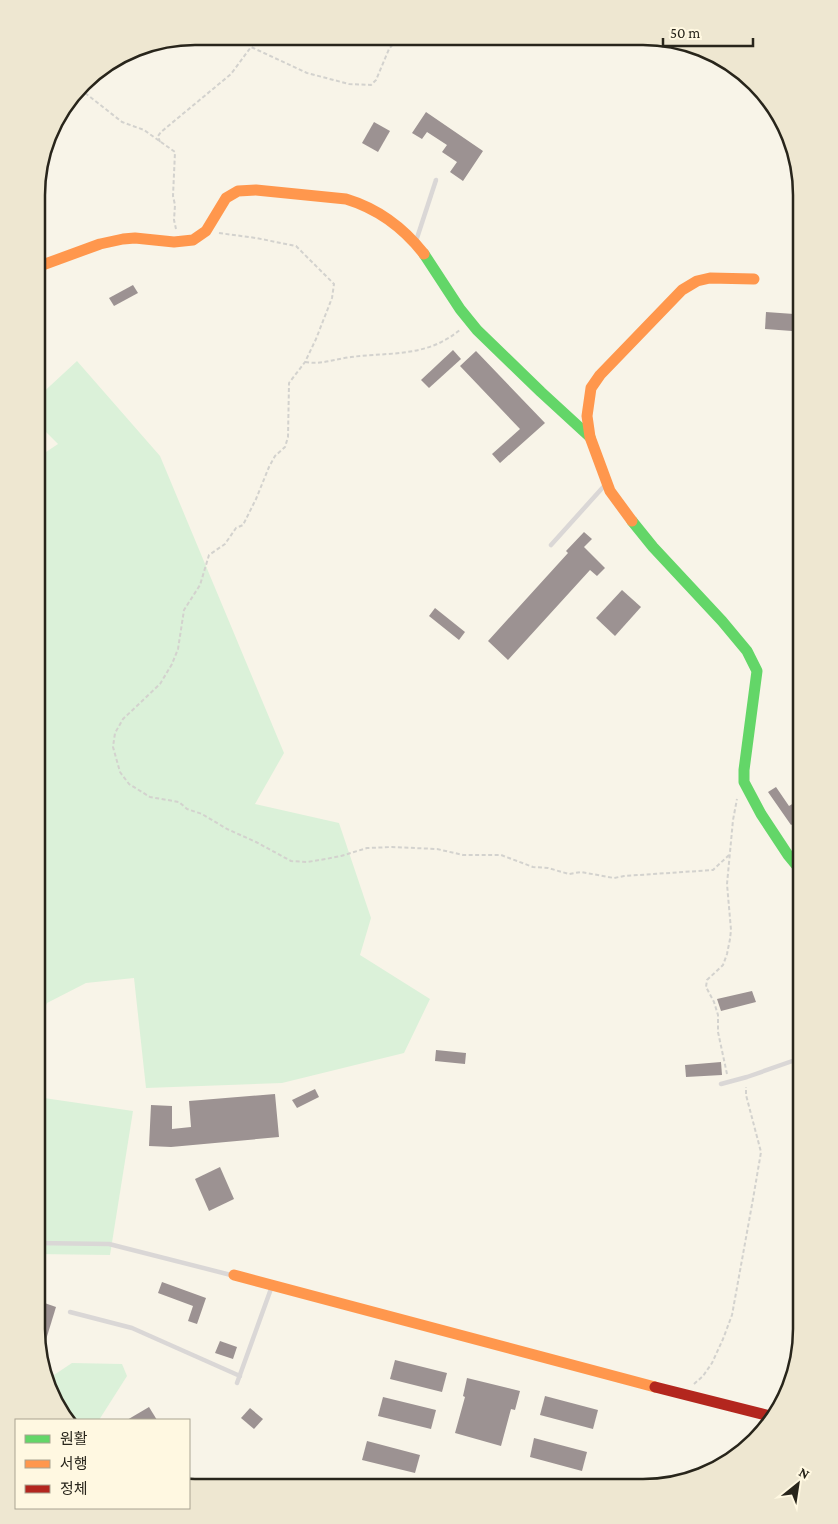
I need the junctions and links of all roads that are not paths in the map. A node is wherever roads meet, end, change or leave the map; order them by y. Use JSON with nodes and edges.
{"nodes":[{"id":1,"x":436,"y":180,"type":"dead end"},
{"id":2,"x":415,"y":243,"type":"junction"},
{"id":3,"x":45,"y":265,"type":"edge"},
{"id":4,"x":754,"y":279,"type":"dead end"},
{"id":5,"x":590,"y":436,"type":"junction"},
{"id":6,"x":606,"y":483,"type":"junction"},
{"id":7,"x":551,"y":545,"type":"dead end"},
{"id":8,"x":793,"y":861,"type":"edge"},
{"id":9,"x":793,"y":1061,"type":"edge"},
{"id":10,"x":721,"y":1084,"type":"dead end"},
{"id":11,"x":45,"y":1243,"type":"edge"},
{"id":12,"x":234,"y":1275,"type":"joint"},
{"id":13,"x":272,"y":1285,"type":"junction"},
{"id":14,"x":70,"y":1312,"type":"dead end"},
{"id":15,"x":240,"y":1376,"type":"junction"},
{"id":16,"x":237,"y":1383,"type":"dead end"},
{"id":17,"x":766,"y":1415,"type":"edge"}],
"edges":[{"from":1,"to":2,"type":"lane"},
{"from":2,"to":3,"type":"street"},
{"from":2,"to":5,"type":"street"},
{"from":4,"to":5,"type":"street"},
{"from":5,"to":6,"type":"street"},
{"from":6,"to":7,"type":"lane"},
{"from":6,"to":8,"type":"street"},
{"from":9,"to":10,"type":"lane"},
{"from":11,"to":12,"type":"lane"},
{"from":12,"to":13,"type":"street"},
{"from":13,"to":15,"type":"lane"},
{"from":13,"to":17,"type":"street"},
{"from":14,"to":15,"type":"lane"},
{"from":15,"to":16,"type":"lane"}]}
